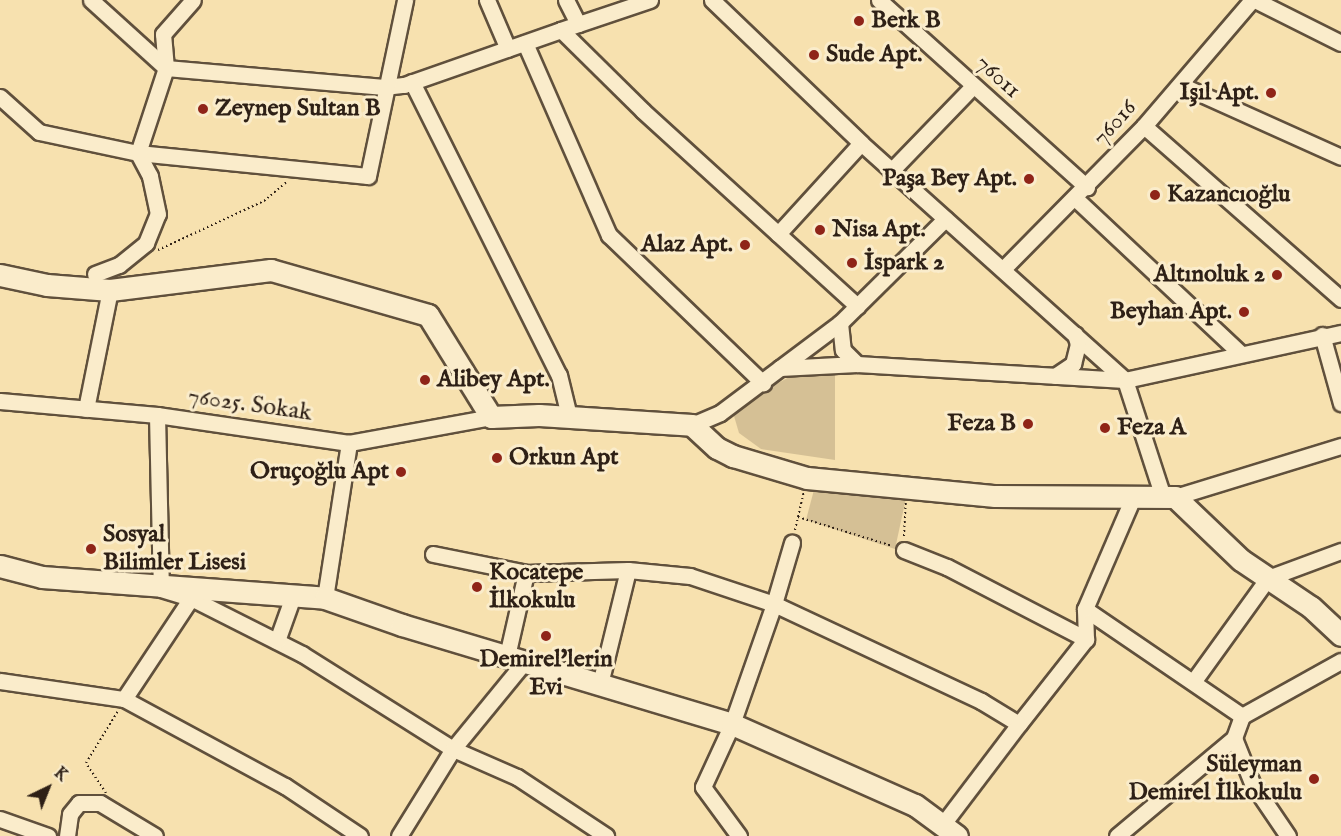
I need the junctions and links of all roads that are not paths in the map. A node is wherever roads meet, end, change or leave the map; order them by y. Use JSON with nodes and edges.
{"nodes":[{"id":1,"x":91,"y":0,"type":"edge"},
{"id":2,"x":193,"y":0,"type":"edge"},
{"id":3,"x":405,"y":0,"type":"edge"},
{"id":4,"x":487,"y":0,"type":"edge"},
{"id":5,"x":566,"y":0,"type":"edge"},
{"id":6,"x":650,"y":0,"type":"edge"},
{"id":7,"x":712,"y":0,"type":"edge"},
{"id":8,"x":879,"y":0,"type":"edge"},
{"id":9,"x":1253,"y":0,"type":"edge"},
{"id":10,"x":578,"y":24,"type":"junction"},
{"id":11,"x":561,"y":30,"type":"junction"},
{"id":12,"x":525,"y":43,"type":"junction"},
{"id":13,"x":1341,"y":43,"type":"edge"},
{"id":14,"x":508,"y":49,"type":"junction"},
{"id":15,"x":166,"y":68,"type":"junction"},
{"id":16,"x":412,"y":82,"type":"junction"},
{"id":17,"x":1180,"y":85,"type":"junction"},
{"id":18,"x":973,"y":86,"type":"junction"},
{"id":19,"x":384,"y":87,"type":"junction"},
{"id":20,"x":0,"y":97,"type":"edge"},
{"id":21,"x":1144,"y":126,"type":"junction"},
{"id":22,"x":861,"y":143,"type":"junction"},
{"id":23,"x":138,"y":153,"type":"junction"},
{"id":24,"x":1341,"y":157,"type":"edge"},
{"id":25,"x":891,"y":171,"type":"junction"},
{"id":26,"x":1082,"y":193,"type":"junction"},
{"id":27,"x":945,"y":219,"type":"junction"},
{"id":28,"x":778,"y":234,"type":"junction"},
{"id":29,"x":1004,"y":268,"type":"junction"},
{"id":30,"x":95,"y":274,"type":"dead end"},
{"id":31,"x":0,"y":275,"type":"edge"},
{"id":32,"x":110,"y":290,"type":"junction"},
{"id":33,"x":1341,"y":299,"type":"edge"},
{"id":34,"x":857,"y":306,"type":"junction"},
{"id":35,"x":840,"y":323,"type":"junction"},
{"id":36,"x":1341,"y":333,"type":"edge"},
{"id":37,"x":1075,"y":334,"type":"junction"},
{"id":38,"x":1322,"y":335,"type":"junction"},
{"id":39,"x":1240,"y":353,"type":"junction"},
{"id":40,"x":856,"y":364,"type":"junction"},
{"id":41,"x":780,"y":368,"type":"junction"},
{"id":42,"x":1055,"y":376,"type":"junction"},
{"id":43,"x":1125,"y":380,"type":"junction"},
{"id":44,"x":764,"y":383,"type":"junction"},
{"id":45,"x":0,"y":401,"type":"edge"},
{"id":46,"x":1341,"y":403,"type":"edge"},
{"id":47,"x":86,"y":409,"type":"junction"},
{"id":48,"x":157,"y":415,"type":"junction"},
{"id":49,"x":569,"y":416,"type":"junction"},
{"id":50,"x":491,"y":417,"type":"junction"},
{"id":51,"x":692,"y":425,"type":"junction"},
{"id":52,"x":349,"y":443,"type":"junction"},
{"id":53,"x":1341,"y":446,"type":"edge"},
{"id":54,"x":1134,"y":495,"type":"junction"},
{"id":55,"x":1169,"y":497,"type":"junction"},
{"id":56,"x":792,"y":543,"type":"road end"},
{"id":57,"x":903,"y":550,"type":"road end"},
{"id":58,"x":1341,"y":551,"type":"edge"},
{"id":59,"x":433,"y":554,"type":"dead end"},
{"id":60,"x":2,"y":566,"type":"edge"},
{"id":61,"x":628,"y":570,"type":"junction"},
{"id":62,"x":526,"y":573,"type":"junction"},
{"id":63,"x":1268,"y":578,"type":"junction"},
{"id":64,"x":161,"y":589,"type":"junction"},
{"id":65,"x":292,"y":596,"type":"junction"},
{"id":66,"x":191,"y":598,"type":"junction"},
{"id":67,"x":325,"y":598,"type":"junction"},
{"id":68,"x":774,"y":604,"type":"junction"},
{"id":69,"x":1085,"y":609,"type":"junction"},
{"id":70,"x":1341,"y":635,"type":"edge"},
{"id":71,"x":1086,"y":639,"type":"junction"},
{"id":72,"x":277,"y":641,"type":"junction"},
{"id":73,"x":516,"y":659,"type":"junction"},
{"id":74,"x":1341,"y":661,"type":"edge"},
{"id":75,"x":0,"y":681,"type":"edge"},
{"id":76,"x":1193,"y":682,"type":"junction"},
{"id":77,"x":600,"y":684,"type":"junction"},
{"id":78,"x":124,"y":699,"type":"junction"},
{"id":79,"x":1242,"y":716,"type":"junction"},
{"id":80,"x":732,"y":724,"type":"junction"},
{"id":81,"x":1019,"y":724,"type":"junction"},
{"id":82,"x":1234,"y":738,"type":"junction"},
{"id":83,"x":453,"y":749,"type":"junction"},
{"id":84,"x":8,"y":827,"type":"edge"},
{"id":85,"x":950,"y":830,"type":"edge"},
{"id":86,"x":1125,"y":833,"type":"edge"},
{"id":87,"x":48,"y":836,"type":"edge"},
{"id":88,"x":67,"y":836,"type":"edge"},
{"id":89,"x":155,"y":836,"type":"edge"},
{"id":90,"x":360,"y":836,"type":"edge"},
{"id":91,"x":399,"y":836,"type":"edge"},
{"id":92,"x":606,"y":836,"type":"edge"},
{"id":93,"x":739,"y":836,"type":"edge"},
{"id":94,"x":1288,"y":836,"type":"edge"}],
"edges":[{"from":1,"to":15,"type":"street"},
{"from":2,"to":15,"type":"street"},
{"from":3,"to":19,"type":"street"},
{"from":4,"to":14,"type":"street"},
{"from":5,"to":10,"type":"street"},
{"from":6,"to":10,"type":"street"},
{"from":7,"to":22,"type":"street"},
{"from":8,"to":18,"type":"street","name":"76011"},
{"from":9,"to":13,"type":"street"},
{"from":9,"to":17,"type":"street","name":"76016"},
{"from":10,"to":11,"type":"street"},
{"from":11,"to":12,"type":"street"},
{"from":11,"to":28,"type":"street"},
{"from":12,"to":14,"type":"street"},
{"from":12,"to":44,"type":"street"},
{"from":14,"to":16,"type":"street"},
{"from":15,"to":19,"type":"street"},
{"from":15,"to":23,"type":"street"},
{"from":16,"to":19,"type":"street"},
{"from":16,"to":49,"type":"street"},
{"from":17,"to":21,"type":"street","name":"76016"},
{"from":17,"to":24,"type":"street"},
{"from":18,"to":25,"type":"street"},
{"from":18,"to":26,"type":"street","name":"76011"},
{"from":19,"to":23,"type":"street"},
{"from":20,"to":23,"type":"street"},
{"from":21,"to":26,"type":"street","name":"76016"},
{"from":21,"to":33,"type":"street"},
{"from":22,"to":25,"type":"street"},
{"from":22,"to":28,"type":"street"},
{"from":23,"to":30,"type":"street"},
{"from":25,"to":27,"type":"street"},
{"from":26,"to":29,"type":"street","name":"76016"},
{"from":26,"to":39,"type":"street","name":"76011"},
{"from":27,"to":29,"type":"street"},
{"from":27,"to":34,"type":"street"},
{"from":28,"to":34,"type":"street"},
{"from":29,"to":37,"type":"street"},
{"from":31,"to":32,"type":"street"},
{"from":32,"to":47,"type":"street"},
{"from":32,"to":50,"type":"street"},
{"from":34,"to":35,"type":"street"},
{"from":35,"to":40,"type":"street"},
{"from":35,"to":41,"type":"street"},
{"from":36,"to":38,"type":"street"},
{"from":37,"to":42,"type":"street"},
{"from":37,"to":43,"type":"street"},
{"from":38,"to":39,"type":"street"},
{"from":38,"to":46,"type":"street"},
{"from":39,"to":43,"type":"street"},
{"from":40,"to":41,"type":"street"},
{"from":40,"to":42,"type":"street"},
{"from":41,"to":44,"type":"street"},
{"from":42,"to":43,"type":"street"},
{"from":43,"to":55,"type":"street"},
{"from":44,"to":51,"type":"street"},
{"from":45,"to":47,"type":"street","name":"76025. Sokak"},
{"from":47,"to":48,"type":"street","name":"76025. Sokak"},
{"from":48,"to":52,"type":"street","name":"76025. Sokak"},
{"from":48,"to":64,"type":"street"},
{"from":49,"to":50,"type":"street"},
{"from":49,"to":51,"type":"street"},
{"from":50,"to":52,"type":"street","name":"76025. Sokak"},
{"from":51,"to":54,"type":"street"},
{"from":52,"to":67,"type":"street"},
{"from":53,"to":55,"type":"street"},
{"from":54,"to":55,"type":"street"},
{"from":54,"to":69,"type":"street"},
{"from":55,"to":63,"type":"street"},
{"from":56,"to":68,"type":"street"},
{"from":57,"to":71,"type":"street"},
{"from":58,"to":63,"type":"street"},
{"from":59,"to":62,"type":"street"},
{"from":60,"to":64,"type":"street"},
{"from":61,"to":62,"type":"street"},
{"from":61,"to":68,"type":"street"},
{"from":61,"to":77,"type":"street"},
{"from":62,"to":73,"type":"street"},
{"from":63,"to":70,"type":"street"},
{"from":63,"to":76,"type":"street"},
{"from":64,"to":65,"type":"street"},
{"from":64,"to":66,"type":"street"},
{"from":65,"to":67,"type":"street"},
{"from":65,"to":72,"type":"street"},
{"from":66,"to":72,"type":"street"},
{"from":66,"to":78,"type":"street"},
{"from":67,"to":73,"type":"street"},
{"from":68,"to":80,"type":"street"},
{"from":68,"to":81,"type":"street"},
{"from":69,"to":71,"type":"street"},
{"from":69,"to":76,"type":"street"},
{"from":71,"to":81,"type":"street"},
{"from":72,"to":83,"type":"street"},
{"from":73,"to":77,"type":"street"},
{"from":73,"to":83,"type":"street"},
{"from":74,"to":79,"type":"street"},
{"from":75,"to":78,"type":"street"},
{"from":76,"to":79,"type":"street"},
{"from":77,"to":80,"type":"street"},
{"from":78,"to":90,"type":"street"},
{"from":79,"to":82,"type":"street"},
{"from":80,"to":85,"type":"street"},
{"from":80,"to":93,"type":"street"},
{"from":81,"to":85,"type":"street"},
{"from":82,"to":86,"type":"street"},
{"from":82,"to":94,"type":"street"},
{"from":83,"to":91,"type":"street"},
{"from":83,"to":92,"type":"street"},
{"from":84,"to":87,"type":"street"},
{"from":88,"to":89,"type":"street"}]}
